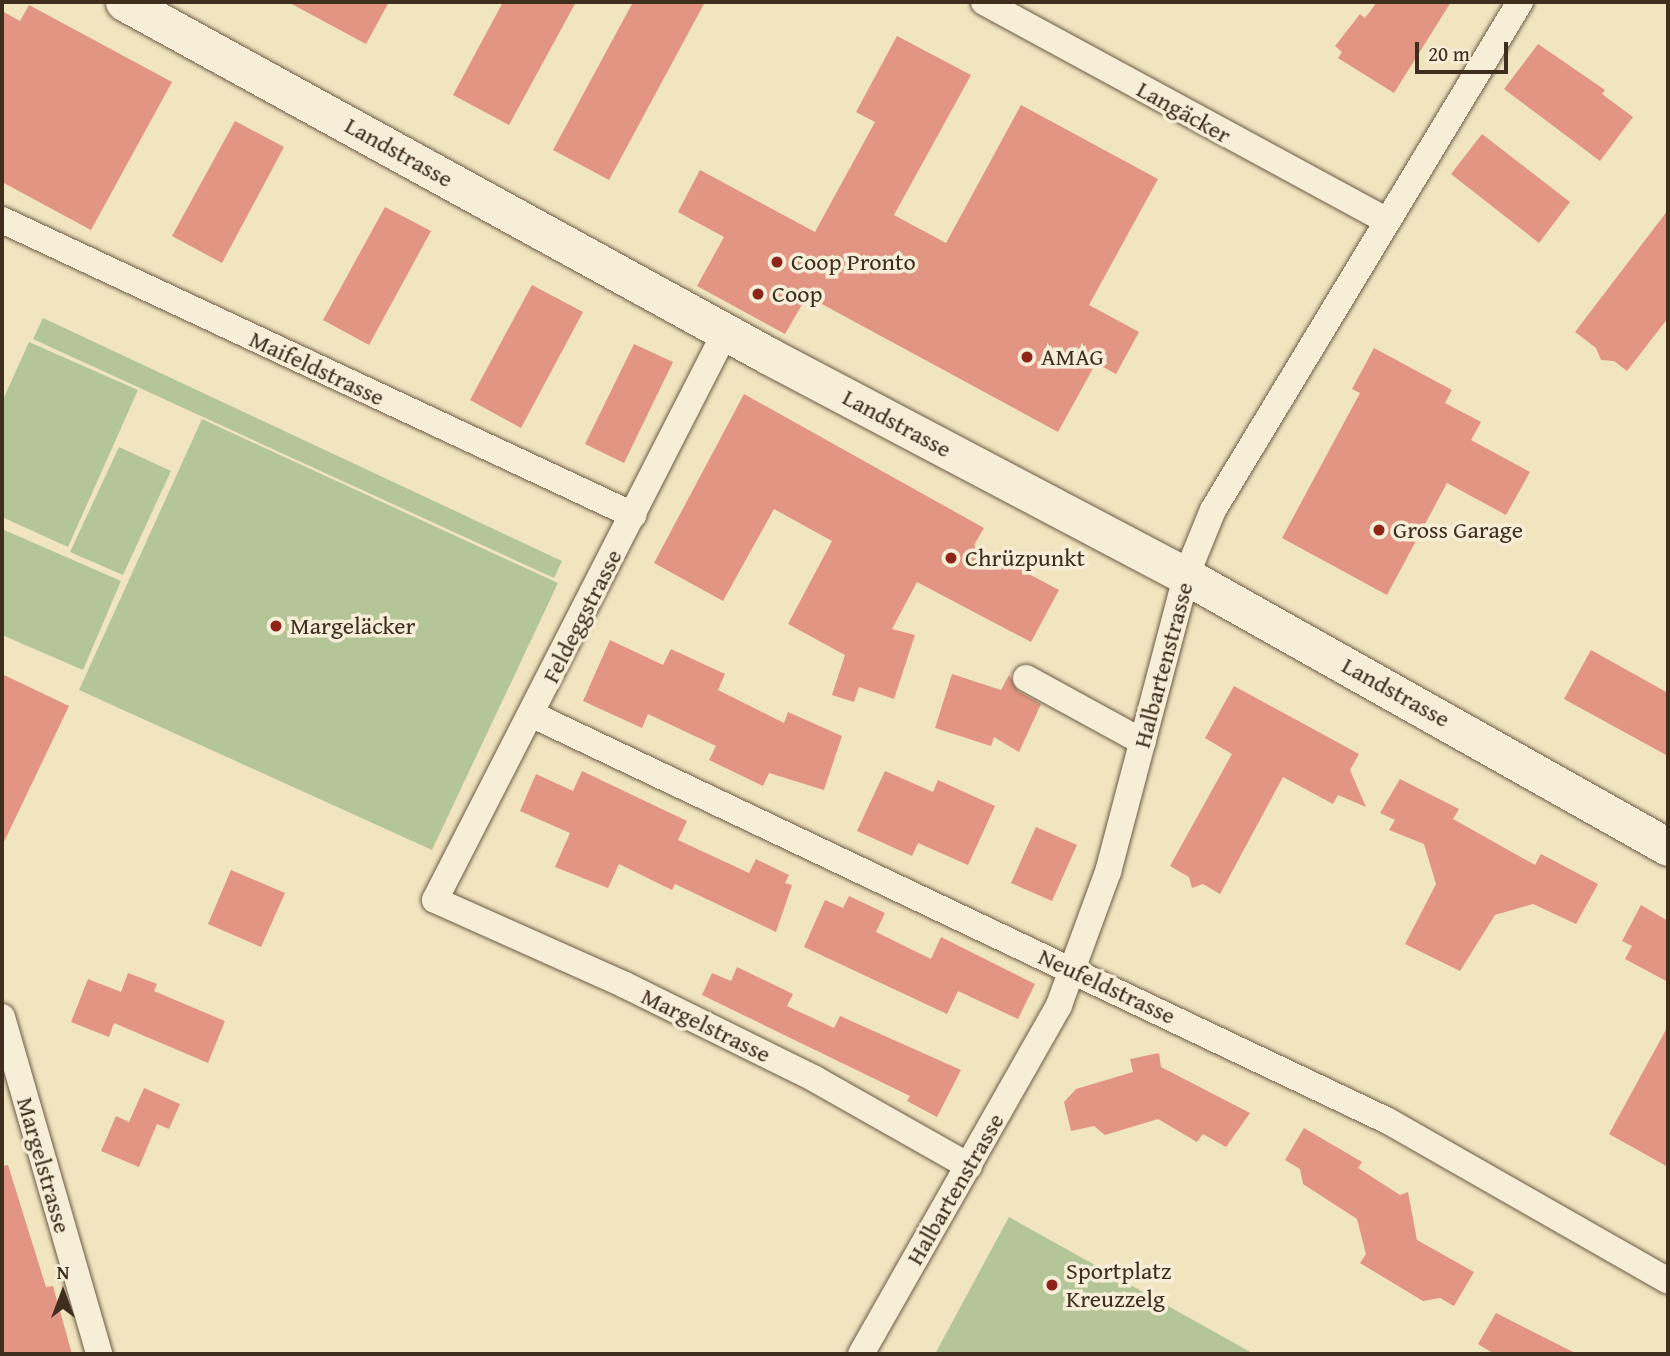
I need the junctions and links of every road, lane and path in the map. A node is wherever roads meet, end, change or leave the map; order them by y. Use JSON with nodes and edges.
{"nodes":[{"id":1,"x":124,"y":2,"type":"edge"},
{"id":2,"x":984,"y":2,"type":"edge"},
{"id":3,"x":1520,"y":2,"type":"edge"},
{"id":4,"x":2,"y":220,"type":"edge"},
{"id":5,"x":1386,"y":220,"type":"junction"},
{"id":6,"x":726,"y":331,"type":"junction"},
{"id":7,"x":633,"y":515,"type":"junction"},
{"id":8,"x":1186,"y":576,"type":"junction"},
{"id":9,"x":1026,"y":678,"type":"dead end"},
{"id":10,"x":533,"y":715,"type":"junction"},
{"id":11,"x":1143,"y":742,"type":"junction"},
{"id":12,"x":1668,"y":846,"type":"edge"},
{"id":13,"x":435,"y":900,"type":"joint"},
{"id":14,"x":1072,"y":970,"type":"junction"},
{"id":15,"x":2,"y":1017,"type":"edge"},
{"id":16,"x":969,"y":1166,"type":"junction"},
{"id":17,"x":1668,"y":1282,"type":"edge"},
{"id":18,"x":99,"y":1354,"type":"edge"},
{"id":19,"x":861,"y":1354,"type":"edge"}],
"edges":[{"from":1,"to":6,"type":"main road","name":"Landstrasse"},
{"from":2,"to":5,"type":"street","name":"Langäcker"},
{"from":3,"to":5,"type":"street","name":"Halbartenstrasse"},
{"from":4,"to":7,"type":"street","name":"Maifeldstrasse"},
{"from":5,"to":8,"type":"street","name":"Halbartenstrasse"},
{"from":6,"to":7,"type":"street","name":"Feldeggstrasse"},
{"from":6,"to":8,"type":"main road","name":"Landstrasse"},
{"from":7,"to":10,"type":"street","name":"Feldeggstrasse"},
{"from":8,"to":11,"type":"street","name":"Halbartenstrasse"},
{"from":8,"to":12,"type":"main road","name":"Landstrasse"},
{"from":9,"to":11,"type":"street"},
{"from":10,"to":13,"type":"street","name":"Feldeggstrasse"},
{"from":10,"to":14,"type":"street","name":"Neufeldstrasse"},
{"from":11,"to":14,"type":"street","name":"Halbartenstrasse"},
{"from":13,"to":16,"type":"street","name":"Margelstrasse"},
{"from":14,"to":16,"type":"street","name":"Halbartenstrasse"},
{"from":14,"to":17,"type":"street","name":"Neufeldstrasse"},
{"from":15,"to":18,"type":"street","name":"Margelstrasse"},
{"from":16,"to":19,"type":"street","name":"Halbartenstrasse"}]}
